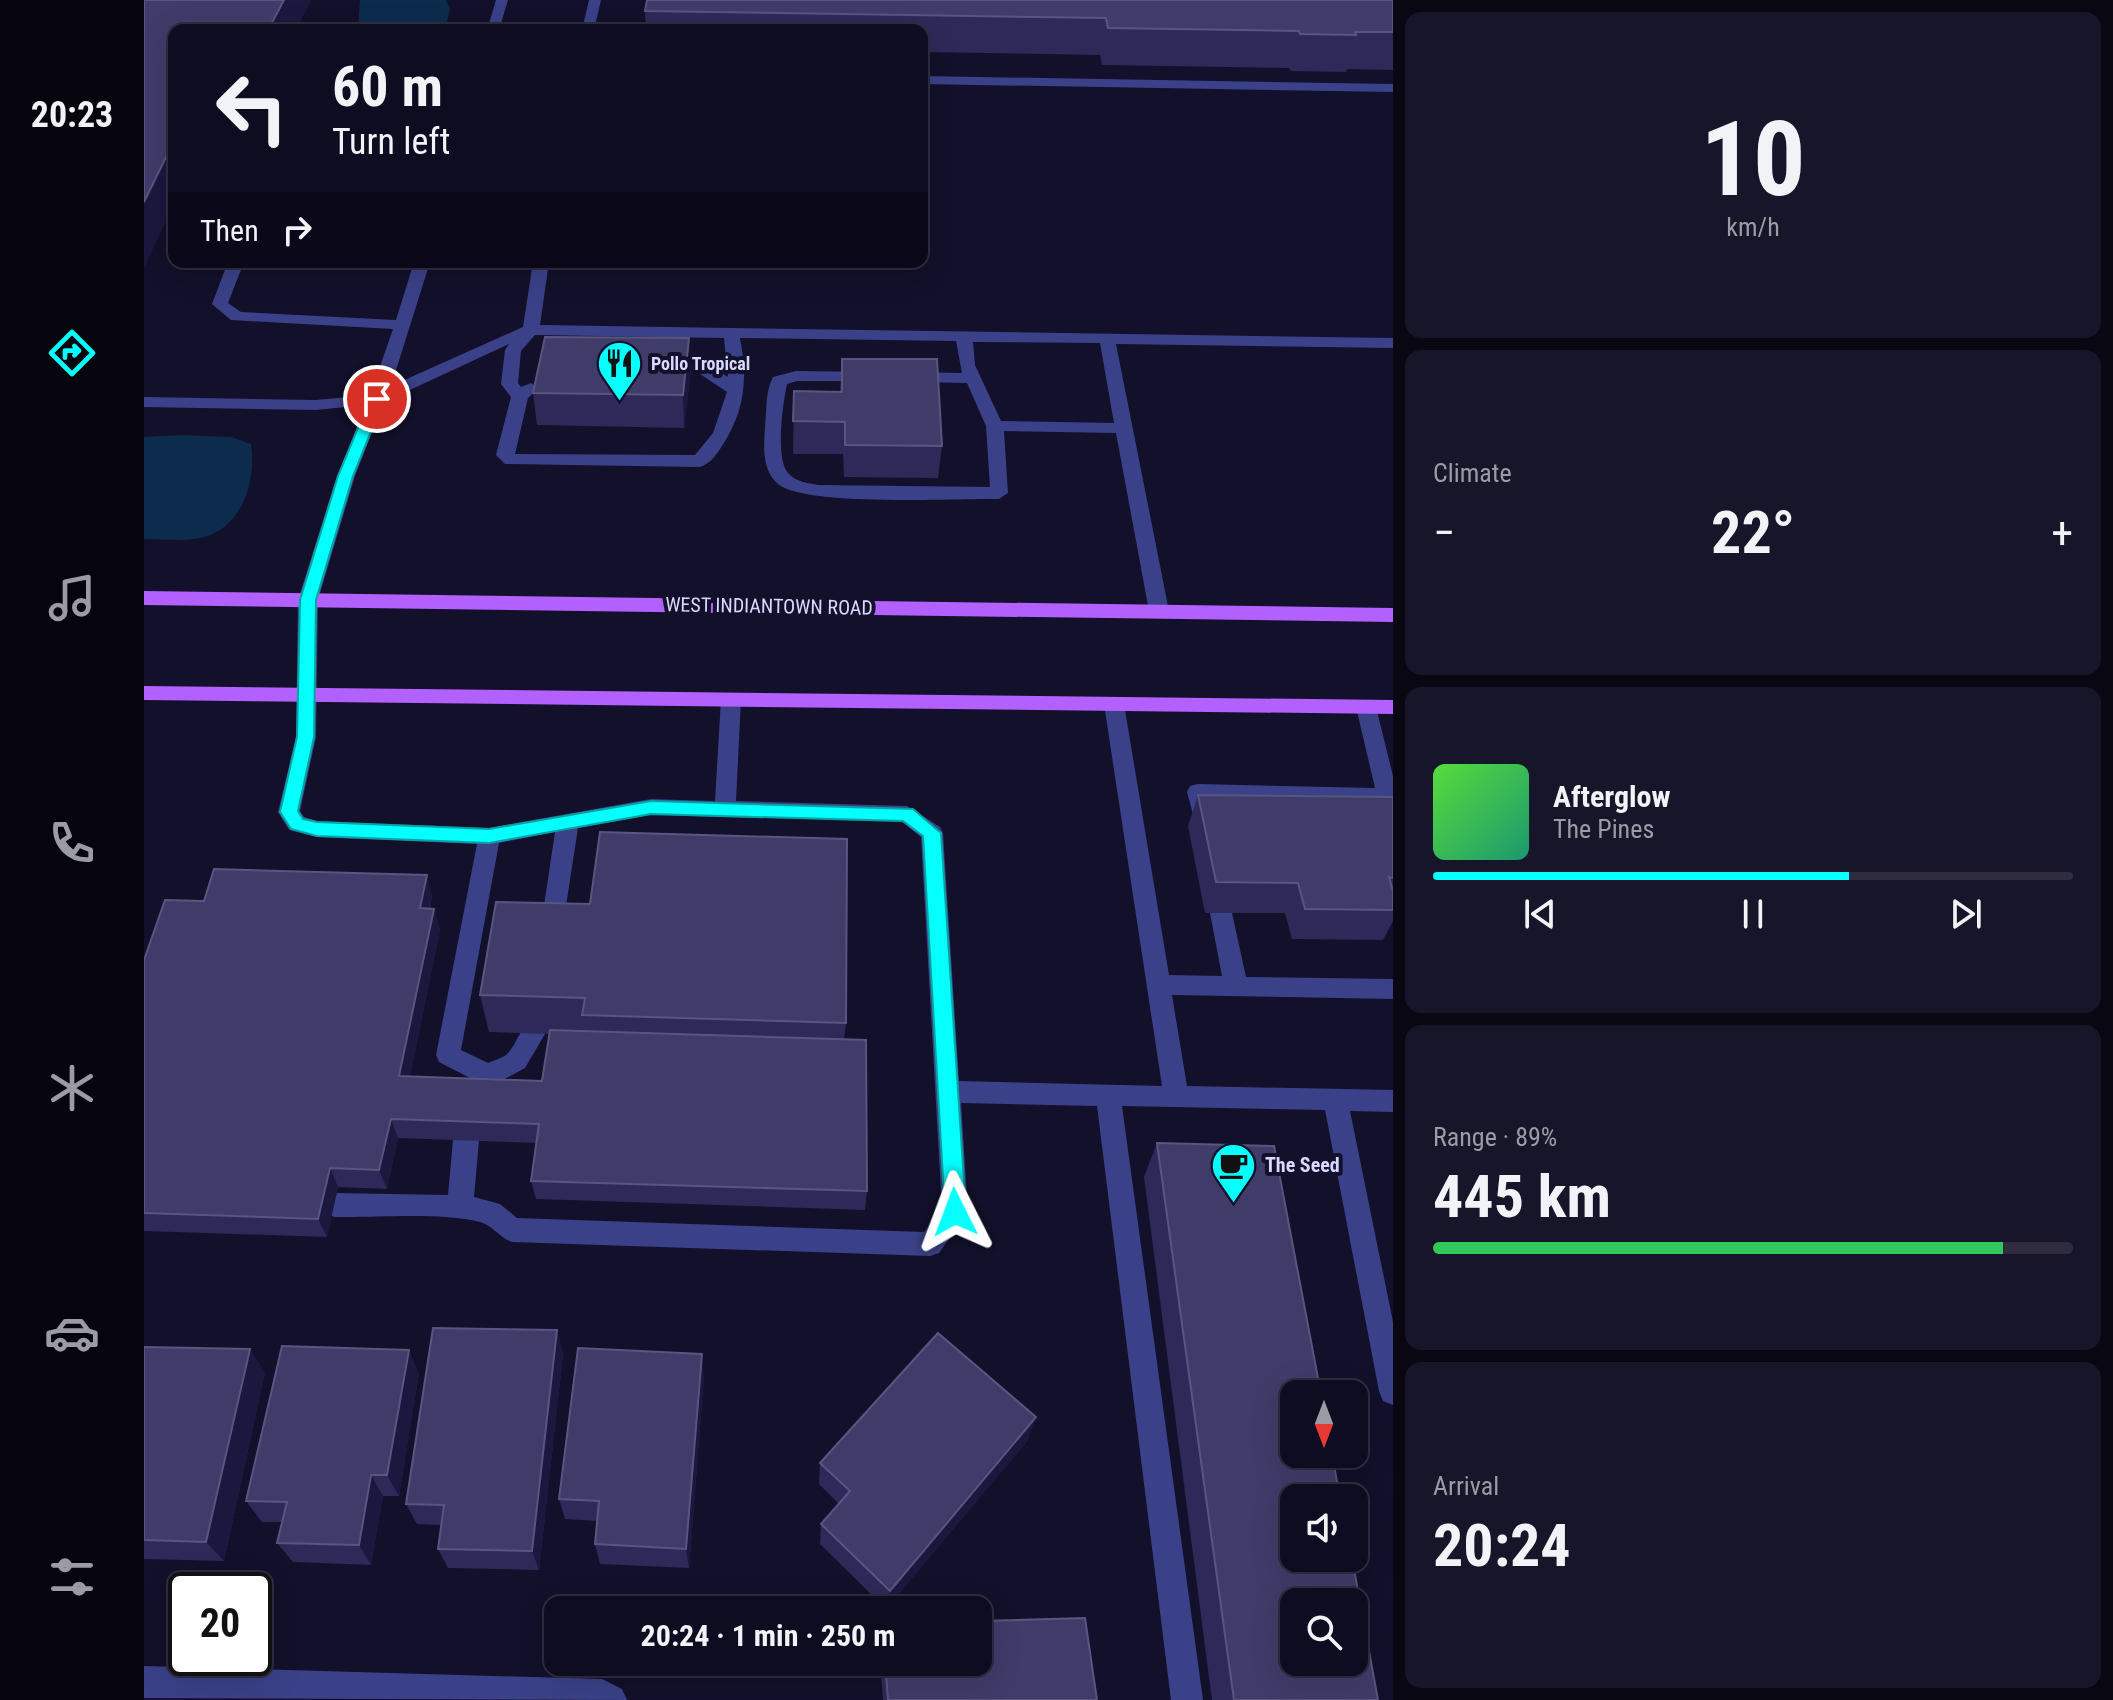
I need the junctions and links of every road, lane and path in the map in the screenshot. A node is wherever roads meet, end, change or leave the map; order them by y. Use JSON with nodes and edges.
{"nodes":[{"id":1,"x":502,"y":0,"type":"edge"},
{"id":2,"x":595,"y":0,"type":"edge"},
{"id":3,"x":495,"y":24,"type":"edge"},
{"id":4,"x":589,"y":24,"type":"edge"},
{"id":5,"x":928,"y":80,"type":"edge"},
{"id":6,"x":1393,"y":88,"type":"edge"},
{"id":7,"x":234,"y":268,"type":"edge"},
{"id":8,"x":420,"y":268,"type":"edge"},
{"id":9,"x":540,"y":268,"type":"edge"},
{"id":10,"x":402,"y":325,"type":"junction"},
{"id":11,"x":531,"y":330,"type":"junction"},
{"id":12,"x":731,"y":333,"type":"junction"},
{"id":13,"x":964,"y":336,"type":"junction"},
{"id":14,"x":1107,"y":339,"type":"junction"},
{"id":15,"x":1393,"y":343,"type":"edge"},
{"id":16,"x":548,"y":349,"type":"edge"},
{"id":17,"x":638,"y":364,"type":"edge"},
{"id":18,"x":540,"y":373,"type":"edge"},
{"id":19,"x":973,"y":378,"type":"junction"},
{"id":20,"x":737,"y":391,"type":"junction"},
{"id":21,"x":520,"y":396,"type":"junction"},
{"id":22,"x":377,"y":399,"type":"junction"},
{"id":23,"x":144,"y":402,"type":"edge"},
{"id":24,"x":995,"y":426,"type":"junction"},
{"id":25,"x":1123,"y":428,"type":"junction"},
{"id":26,"x":144,"y":598,"type":"edge"},
{"id":27,"x":308,"y":600,"type":"junction"},
{"id":28,"x":1159,"y":611,"type":"junction"},
{"id":29,"x":1393,"y":615,"type":"edge"},
{"id":30,"x":144,"y":693,"type":"edge"},
{"id":31,"x":306,"y":695,"type":"junction"},
{"id":32,"x":731,"y":699,"type":"junction"},
{"id":33,"x":1114,"y":704,"type":"junction"},
{"id":34,"x":1366,"y":707,"type":"junction"},
{"id":35,"x":1393,"y":707,"type":"edge"},
{"id":36,"x":1390,"y":796,"type":"edge"},
{"id":37,"x":725,"y":809,"type":"junction"},
{"id":38,"x":568,"y":822,"type":"junction"},
{"id":39,"x":1205,"y":827,"type":"edge"},
{"id":40,"x":489,"y":836,"type":"junction"},
{"id":41,"x":1221,"y":913,"type":"edge"},
{"id":42,"x":550,"y":941,"type":"edge"},
{"id":43,"x":1159,"y":985,"type":"junction"},
{"id":44,"x":1236,"y":986,"type":"junction"},
{"id":45,"x":1393,"y":989,"type":"edge"},
{"id":46,"x":533,"y":1034,"type":"edge"},
{"id":47,"x":948,"y":1092,"type":"junction"},
{"id":48,"x":1108,"y":1094,"type":"junction"},
{"id":49,"x":1176,"y":1095,"type":"junction"},
{"id":50,"x":1336,"y":1101,"type":"junction"},
{"id":51,"x":1393,"y":1101,"type":"edge"},
{"id":52,"x":466,"y":1140,"type":"edge"},
{"id":53,"x":334,"y":1205,"type":"dead end"},
{"id":54,"x":460,"y":1207,"type":"junction"},
{"id":55,"x":1393,"y":1391,"type":"edge"},
{"id":56,"x":144,"y":1682,"type":"edge"},
{"id":57,"x":611,"y":1700,"type":"edge"},
{"id":58,"x":1187,"y":1700,"type":"edge"}],
"edges":[{"from":1,"to":3,"type":"street"},
{"from":2,"to":4,"type":"street"},
{"from":5,"to":6,"type":"street"},
{"from":7,"to":10,"type":"street"},
{"from":8,"to":10,"type":"street"},
{"from":9,"to":11,"type":"street"},
{"from":10,"to":22,"type":"street"},
{"from":11,"to":12,"type":"street"},
{"from":11,"to":16,"type":"street"},
{"from":11,"to":21,"type":"street"},
{"from":11,"to":22,"type":"street"},
{"from":12,"to":13,"type":"street"},
{"from":12,"to":20,"type":"street"},
{"from":13,"to":14,"type":"street"},
{"from":13,"to":19,"type":"street"},
{"from":14,"to":15,"type":"street"},
{"from":14,"to":25,"type":"street"},
{"from":17,"to":20,"type":"street"},
{"from":18,"to":21,"type":"street"},
{"from":19,"to":24,"type":"street"},
{"from":19,"to":24,"type":"street"},
{"from":20,"to":21,"type":"street"},
{"from":22,"to":23,"type":"street"},
{"from":22,"to":27,"type":"street"},
{"from":24,"to":25,"type":"street"},
{"from":25,"to":28,"type":"street"},
{"from":26,"to":27,"type":"main road","name":"WEST INDIANTOWN ROAD"},
{"from":27,"to":28,"type":"main road","name":"WEST INDIANTOWN ROAD"},
{"from":27,"to":31,"type":"street"},
{"from":28,"to":29,"type":"main road","name":"WEST INDIANTOWN ROAD"},
{"from":30,"to":31,"type":"main road"},
{"from":31,"to":32,"type":"main road"},
{"from":31,"to":40,"type":"street"},
{"from":32,"to":33,"type":"main road"},
{"from":32,"to":37,"type":"street"},
{"from":33,"to":34,"type":"main road"},
{"from":33,"to":43,"type":"street"},
{"from":34,"to":35,"type":"main road"},
{"from":34,"to":36,"type":"street"},
{"from":36,"to":39,"type":"street"},
{"from":37,"to":38,"type":"street"},
{"from":37,"to":47,"type":"street"},
{"from":38,"to":40,"type":"street"},
{"from":38,"to":42,"type":"street"},
{"from":40,"to":46,"type":"street"},
{"from":41,"to":44,"type":"street"},
{"from":43,"to":44,"type":"street"},
{"from":43,"to":49,"type":"street"},
{"from":44,"to":45,"type":"street"},
{"from":47,"to":48,"type":"street"},
{"from":47,"to":54,"type":"street"},
{"from":48,"to":49,"type":"street"},
{"from":48,"to":58,"type":"street"},
{"from":49,"to":50,"type":"street"},
{"from":50,"to":51,"type":"street"},
{"from":50,"to":55,"type":"street"},
{"from":52,"to":54,"type":"street"},
{"from":53,"to":54,"type":"street"},
{"from":56,"to":57,"type":"street"}]}
